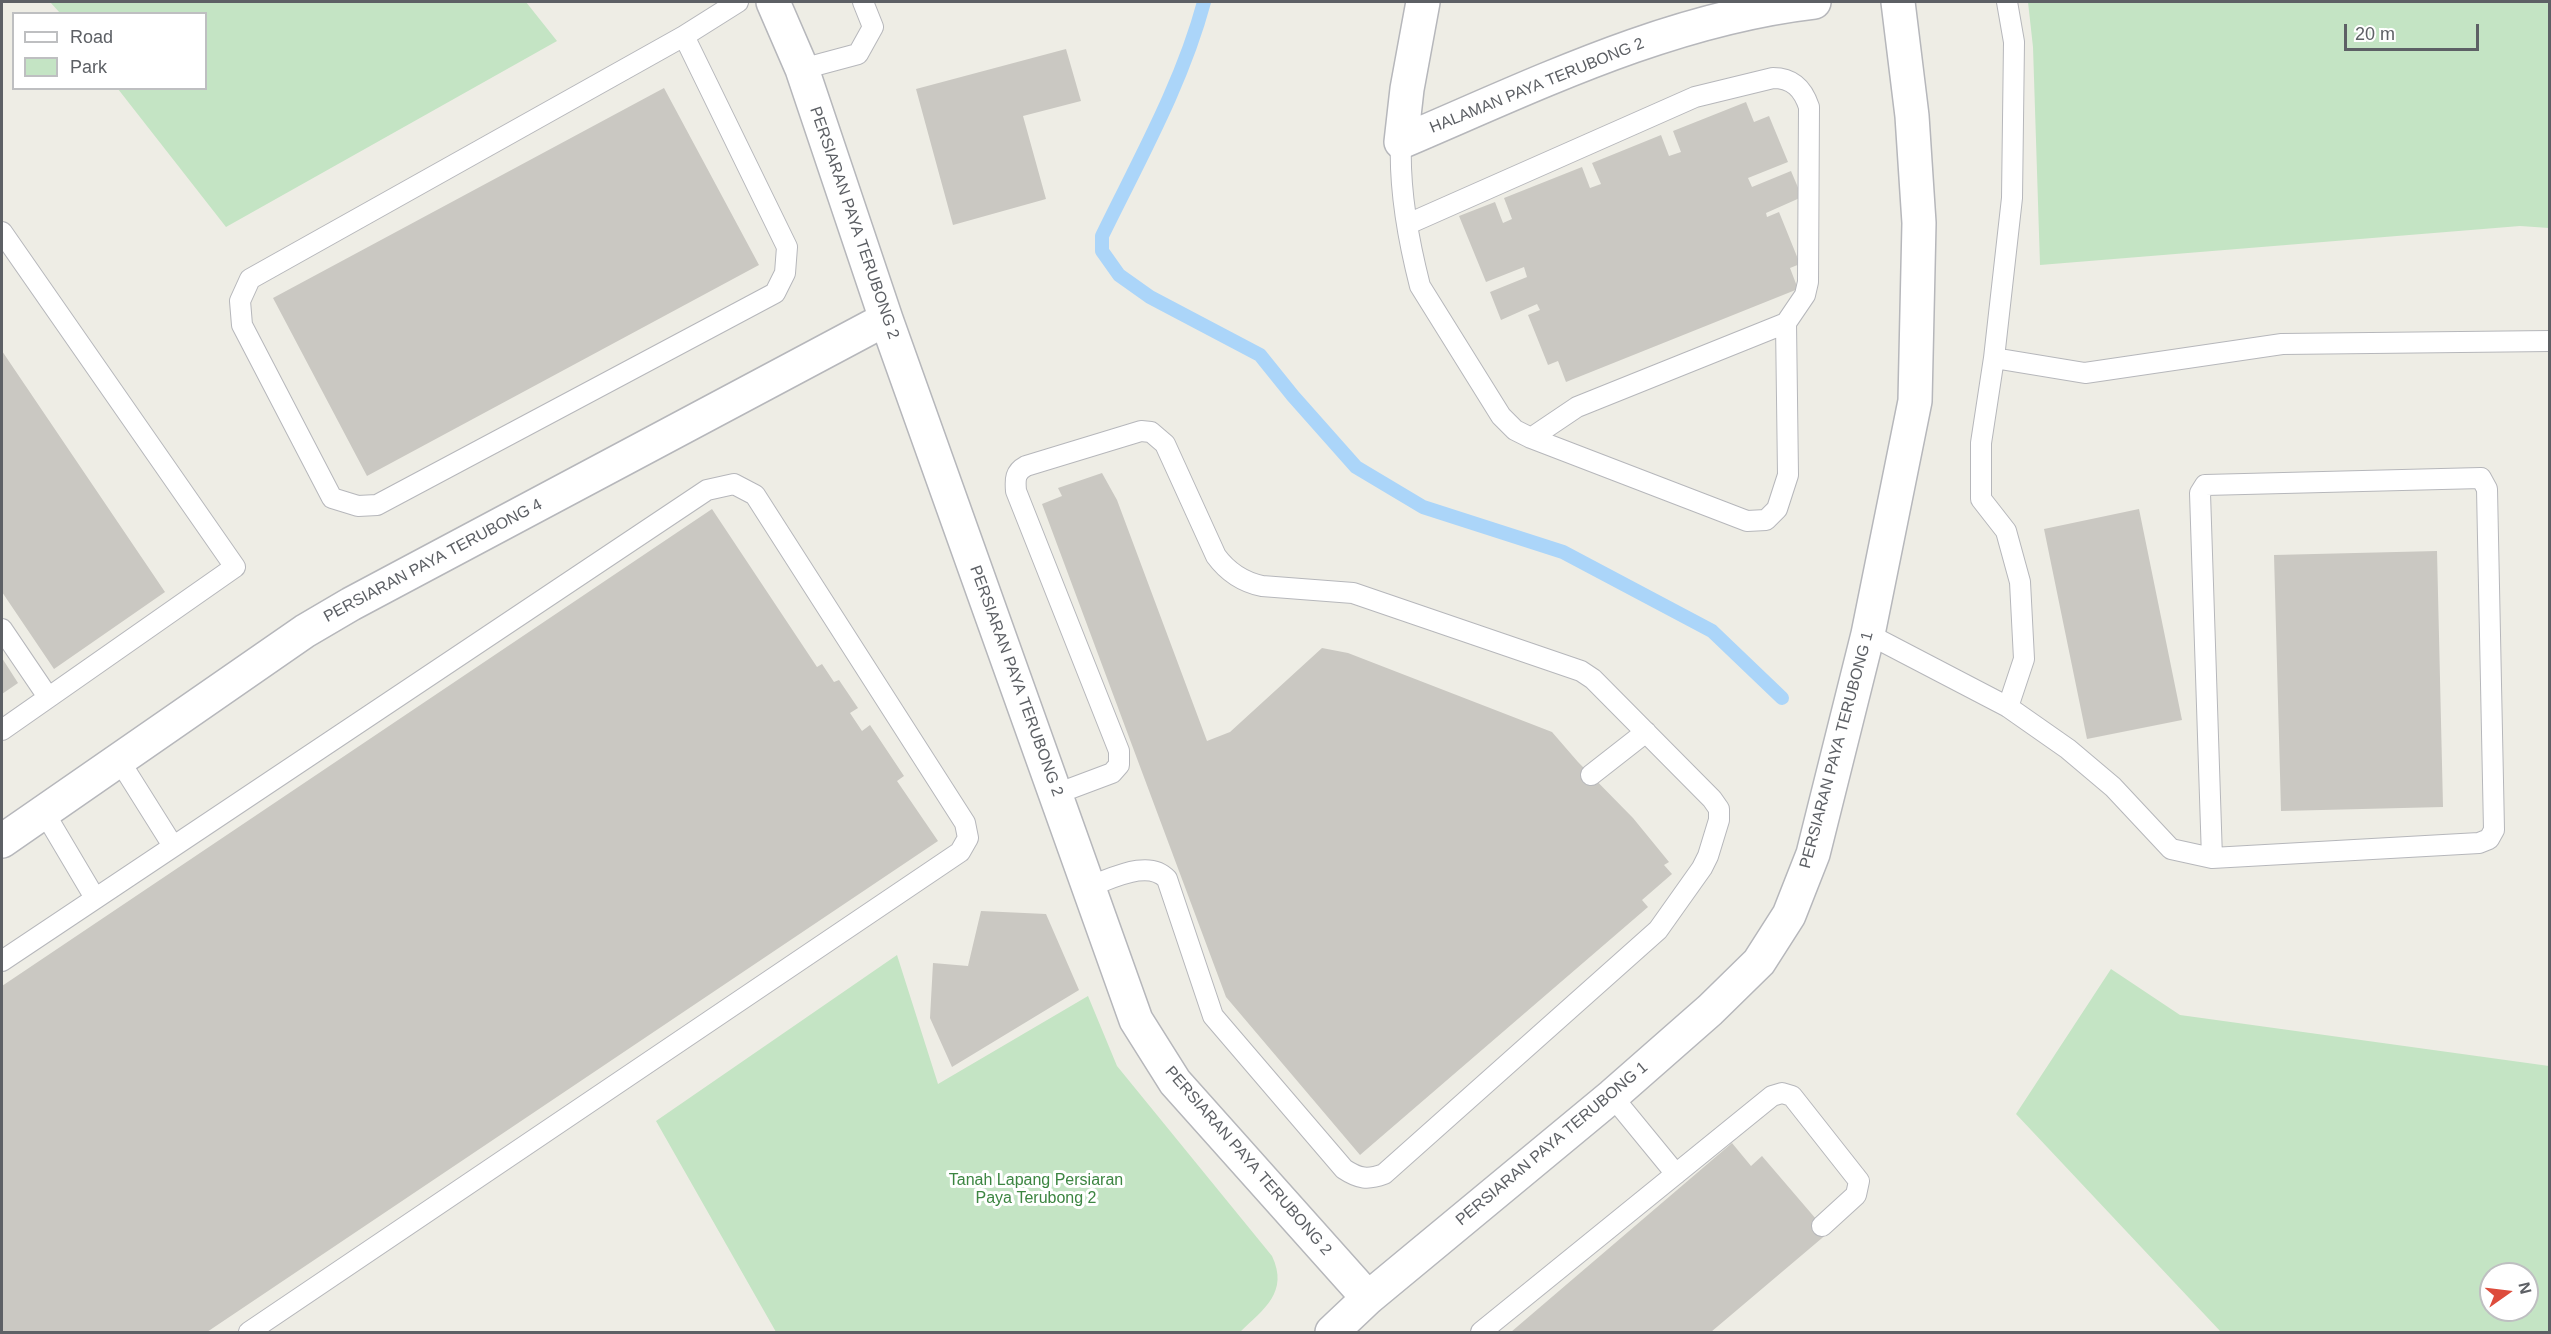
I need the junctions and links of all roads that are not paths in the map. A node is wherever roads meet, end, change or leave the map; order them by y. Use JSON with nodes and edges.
{"nodes":[{"id":1,"x":738,"y":2,"type":"edge"},
{"id":2,"x":773,"y":2,"type":"edge"},
{"id":3,"x":863,"y":2,"type":"edge"},
{"id":4,"x":1424,"y":2,"type":"edge"},
{"id":5,"x":1814,"y":2,"type":"edge"},
{"id":6,"x":1898,"y":2,"type":"edge"},
{"id":7,"x":2007,"y":2,"type":"edge"},
{"id":8,"x":684,"y":36,"type":"junction"},
{"id":9,"x":802,"y":69,"type":"junction"},
{"id":10,"x":1401,"y":142,"type":"junction"},
{"id":11,"x":1408,"y":224,"type":"junction"},
{"id":12,"x":2,"y":232,"type":"edge"},
{"id":13,"x":886,"y":319,"type":"junction"},
{"id":14,"x":1786,"y":323,"type":"junction"},
{"id":15,"x":2550,"y":341,"type":"edge"},
{"id":16,"x":1994,"y":358,"type":"junction"},
{"id":17,"x":1532,"y":438,"type":"junction"},
{"id":18,"x":2,"y":629,"type":"edge"},
{"id":19,"x":1868,"y":634,"type":"junction"},
{"id":20,"x":48,"y":697,"type":"junction"},
{"id":21,"x":2008,"y":707,"type":"junction"},
{"id":22,"x":2,"y":730,"type":"edge"},
{"id":23,"x":1646,"y":732,"type":"junction"},
{"id":24,"x":119,"y":760,"type":"junction"},
{"id":25,"x":1591,"y":776,"type":"dead end"},
{"id":26,"x":1056,"y":794,"type":"junction"},
{"id":27,"x":44,"y":812,"type":"junction"},
{"id":28,"x":2,"y":841,"type":"edge"},
{"id":29,"x":173,"y":846,"type":"junction"},
{"id":30,"x":2212,"y":858,"type":"junction"},
{"id":31,"x":1088,"y":887,"type":"junction"},
{"id":32,"x":95,"y":898,"type":"junction"},
{"id":33,"x":2,"y":961,"type":"edge"},
{"id":34,"x":1612,"y":1096,"type":"junction"},
{"id":35,"x":1676,"y":1174,"type":"junction"},
{"id":36,"x":1822,"y":1226,"type":"dead end"},
{"id":37,"x":1368,"y":1298,"type":"junction"},
{"id":38,"x":249,"y":1332,"type":"edge"},
{"id":39,"x":1332,"y":1332,"type":"edge"},
{"id":40,"x":1481,"y":1332,"type":"edge"}],
"edges":[{"from":1,"to":8,"type":"lane"},
{"from":2,"to":9,"type":"street","name":"PERSIARAN PAYA TERUBONG 2"},
{"from":3,"to":9,"type":"lane"},
{"from":4,"to":10,"type":"street"},
{"from":5,"to":10,"type":"street","name":"HALAMAN PAYA TERUBONG 2"},
{"from":6,"to":19,"type":"street","name":"PERSIARAN PAYA TERUBONG 1"},
{"from":7,"to":16,"type":"lane"},
{"from":8,"to":8,"type":"lane"},
{"from":9,"to":13,"type":"street","name":"PERSIARAN PAYA TERUBONG 2"},
{"from":10,"to":11,"type":"lane"},
{"from":11,"to":14,"type":"lane"},
{"from":11,"to":17,"type":"lane"},
{"from":12,"to":20,"type":"lane"},
{"from":13,"to":24,"type":"street","name":"PERSIARAN PAYA TERUBONG 4"},
{"from":13,"to":26,"type":"street","name":"PERSIARAN PAYA TERUBONG 2"},
{"from":14,"to":17,"type":"lane"},
{"from":14,"to":17,"type":"lane"},
{"from":15,"to":16,"type":"lane"},
{"from":16,"to":21,"type":"lane"},
{"from":18,"to":20,"type":"lane"},
{"from":19,"to":21,"type":"lane"},
{"from":19,"to":34,"type":"street","name":"PERSIARAN PAYA TERUBONG 1"},
{"from":20,"to":22,"type":"lane"},
{"from":21,"to":30,"type":"lane"},
{"from":23,"to":25,"type":"lane"},
{"from":23,"to":26,"type":"lane"},
{"from":23,"to":31,"type":"lane"},
{"from":24,"to":27,"type":"street","name":"PERSIARAN PAYA TERUBONG 4"},
{"from":24,"to":29,"type":"lane"},
{"from":26,"to":31,"type":"street","name":"PERSIARAN PAYA TERUBONG 2"},
{"from":27,"to":28,"type":"street","name":"PERSIARAN PAYA TERUBONG 4"},
{"from":27,"to":32,"type":"lane"},
{"from":29,"to":32,"type":"lane"},
{"from":29,"to":38,"type":"lane"},
{"from":30,"to":30,"type":"lane"},
{"from":31,"to":37,"type":"street","name":"PERSIARAN PAYA TERUBONG 2"},
{"from":32,"to":33,"type":"lane"},
{"from":34,"to":35,"type":"lane"},
{"from":34,"to":37,"type":"street","name":"PERSIARAN PAYA TERUBONG 1"},
{"from":35,"to":36,"type":"lane"},
{"from":35,"to":40,"type":"lane"},
{"from":37,"to":39,"type":"street","name":"PERSIARAN PAYA TERUBONG 1"}]}
